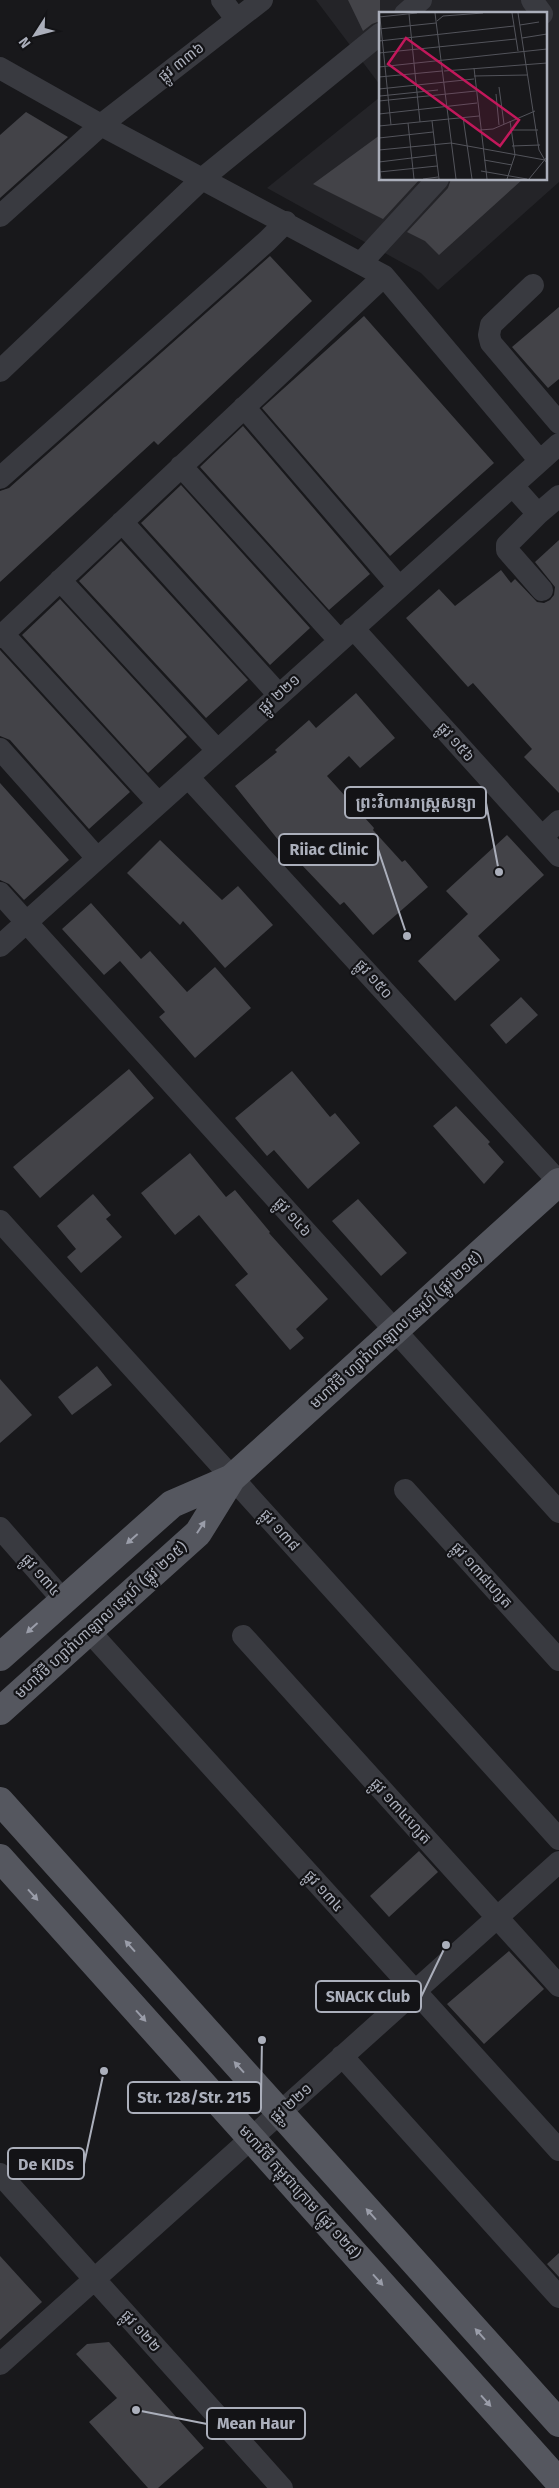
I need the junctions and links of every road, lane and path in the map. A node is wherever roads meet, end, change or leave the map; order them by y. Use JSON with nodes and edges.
{"nodes":[{"id":1,"x":222,"y":0,"type":"edge"},
{"id":2,"x":262,"y":0,"type":"edge"},
{"id":3,"x":421,"y":0,"type":"edge"},
{"id":4,"x":532,"y":0,"type":"edge"},
{"id":5,"x":407,"y":12,"type":"edge"},
{"id":6,"x":541,"y":12,"type":"edge"},
{"id":7,"x":236,"y":19,"type":"junction"},
{"id":8,"x":379,"y":35,"type":"edge"},
{"id":9,"x":0,"y":68,"type":"edge"},
{"id":10,"x":101,"y":125,"type":"junction"},
{"id":11,"x":203,"y":178,"type":"junction"},
{"id":12,"x":437,"y":180,"type":"edge"},
{"id":13,"x":0,"y":216,"type":"edge"},
{"id":14,"x":286,"y":222,"type":"junction"},
{"id":15,"x":360,"y":263,"type":"junction"},
{"id":16,"x":384,"y":276,"type":"junction"},
{"id":17,"x":533,"y":285,"type":"dead end"},
{"id":18,"x":0,"y":371,"type":"edge"},
{"id":19,"x":244,"y":408,"type":"junction"},
{"id":20,"x":559,"y":423,"type":"edge"},
{"id":21,"x":559,"y":444,"type":"edge"},
{"id":22,"x":540,"y":461,"type":"junction"},
{"id":23,"x":181,"y":466,"type":"junction"},
{"id":24,"x":0,"y":478,"type":"edge"},
{"id":25,"x":513,"y":486,"type":"junction"},
{"id":26,"x":559,"y":496,"type":"edge"},
{"id":27,"x":538,"y":514,"type":"junction"},
{"id":28,"x":122,"y":522,"type":"junction"},
{"id":29,"x":60,"y":580,"type":"junction"},
{"id":30,"x":400,"y":587,"type":"junction"},
{"id":31,"x":542,"y":590,"type":"dead end"},
{"id":32,"x":346,"y":634,"type":"junction"},
{"id":33,"x":1,"y":636,"type":"edge"},
{"id":34,"x":279,"y":695,"type":"junction"},
{"id":35,"x":0,"y":749,"type":"edge"},
{"id":36,"x":217,"y":750,"type":"junction"},
{"id":37,"x":188,"y":776,"type":"junction"},
{"id":38,"x":158,"y":803,"type":"junction"},
{"id":39,"x":559,"y":821,"type":"edge"},
{"id":40,"x":542,"y":837,"type":"junction"},
{"id":41,"x":559,"y":856,"type":"edge"},
{"id":42,"x":97,"y":858,"type":"junction"},
{"id":43,"x":0,"y":893,"type":"edge"},
{"id":44,"x":26,"y":922,"type":"junction"},
{"id":45,"x":0,"y":946,"type":"edge"},
{"id":46,"x":559,"y":1182,"type":"edge"},
{"id":47,"x":0,"y":1221,"type":"edge"},
{"id":48,"x":395,"y":1331,"type":"junction"},
{"id":49,"x":232,"y":1478,"type":"junction"},
{"id":50,"x":405,"y":1490,"type":"dead end"},
{"id":51,"x":559,"y":1512,"type":"edge"},
{"id":52,"x":0,"y":1528,"type":"edge"},
{"id":53,"x":63,"y":1600,"type":"junction"},
{"id":54,"x":89,"y":1631,"type":"junction"},
{"id":55,"x":243,"y":1636,"type":"dead end"},
{"id":56,"x":0,"y":1657,"type":"edge"},
{"id":57,"x":559,"y":1660,"type":"edge"},
{"id":58,"x":0,"y":1711,"type":"edge"},
{"id":59,"x":0,"y":1801,"type":"edge"},
{"id":60,"x":559,"y":1839,"type":"edge"},
{"id":61,"x":0,"y":1858,"type":"edge"},
{"id":62,"x":559,"y":1862,"type":"edge"},
{"id":63,"x":497,"y":1917,"type":"junction"},
{"id":64,"x":559,"y":1986,"type":"edge"},
{"id":65,"x":415,"y":1991,"type":"junction"},
{"id":66,"x":342,"y":2056,"type":"junction"},
{"id":67,"x":280,"y":2112,"type":"junction"},
{"id":68,"x":251,"y":2138,"type":"junction"},
{"id":69,"x":559,"y":2150,"type":"edge"},
{"id":70,"x":0,"y":2174,"type":"edge"},
{"id":71,"x":94,"y":2279,"type":"junction"},
{"id":72,"x":559,"y":2297,"type":"edge"},
{"id":73,"x":0,"y":2364,"type":"edge"},
{"id":74,"x":559,"y":2423,"type":"edge"},
{"id":75,"x":559,"y":2482,"type":"edge"},
{"id":76,"x":282,"y":2488,"type":"edge"}],
"edges":[{"from":1,"to":7,"type":"street"},
{"from":2,"to":7,"type":"street","name":"ផ្លូវ ៣៣៦"},
{"from":3,"to":5,"type":"street"},
{"from":4,"to":6,"type":"street"},
{"from":7,"to":10,"type":"street","name":"ផ្លូវ ៣៣៦"},
{"from":8,"to":11,"type":"street"},
{"from":9,"to":10,"type":"street"},
{"from":10,"to":11,"type":"street"},
{"from":10,"to":13,"type":"street","name":"ផ្លូវ ៣៣៦"},
{"from":11,"to":14,"type":"street"},
{"from":11,"to":18,"type":"street"},
{"from":12,"to":15,"type":"street"},
{"from":14,"to":15,"type":"street"},
{"from":14,"to":24,"type":"street"},
{"from":15,"to":16,"type":"street"},
{"from":16,"to":19,"type":"street"},
{"from":16,"to":22,"type":"street"},
{"from":17,"to":20,"type":"street"},
{"from":19,"to":23,"type":"street"},
{"from":19,"to":30,"type":"street"},
{"from":21,"to":22,"type":"street","name":"ផ្លូវ ២២១"},
{"from":22,"to":25,"type":"street","name":"ផ្លូវ ២២១"},
{"from":23,"to":28,"type":"street"},
{"from":23,"to":32,"type":"street","name":"ផ្លូវ ១៥៦"},
{"from":25,"to":27,"type":"street"},
{"from":25,"to":30,"type":"street","name":"ផ្លូវ ២២១"},
{"from":26,"to":27,"type":"street"},
{"from":27,"to":31,"type":"street"},
{"from":28,"to":29,"type":"street"},
{"from":28,"to":34,"type":"street"},
{"from":29,"to":33,"type":"street"},
{"from":29,"to":36,"type":"street"},
{"from":30,"to":32,"type":"street","name":"ផ្លូវ ២២១"},
{"from":32,"to":34,"type":"street","name":"ផ្លូវ ២២១"},
{"from":32,"to":40,"type":"street","name":"ផ្លូវ ១៥៦"},
{"from":33,"to":38,"type":"street"},
{"from":34,"to":36,"type":"street","name":"ផ្លូវ ២២១"},
{"from":35,"to":42,"type":"street"},
{"from":36,"to":37,"type":"street","name":"ផ្លូវ ២២១"},
{"from":37,"to":38,"type":"street","name":"ផ្លូវ ២២១"},
{"from":37,"to":46,"type":"street","name":"ផ្លូវ ១៥០"},
{"from":38,"to":42,"type":"street","name":"ផ្លូវ ២២១"},
{"from":39,"to":40,"type":"street"},
{"from":40,"to":41,"type":"street","name":"ផ្លូវ ១៥៦"},
{"from":42,"to":44,"type":"street","name":"ផ្លូវ ២២១"},
{"from":43,"to":44,"type":"street","name":"ផ្លូវ ១៤៦"},
{"from":44,"to":45,"type":"street","name":"ផ្លូវ ២២១"},
{"from":44,"to":48,"type":"street","name":"ផ្លូវ ១៤៦"},
{"from":46,"to":48,"type":"main road","name":"មហាវិថី ហ្សាវ៉ាហាឡាល នេរុហ៍ (ផ្លូវ ២១៥)"},
{"from":47,"to":49,"type":"street","name":"ផ្លូវ ១៣៨"},
{"from":48,"to":49,"type":"main road","name":"មហាវិថី ហ្សាវ៉ាហាឡាល នេរុហ៍ (ផ្លូវ ២១៥)"},
{"from":48,"to":51,"type":"street","name":"ផ្លូវ ១៤៦"},
{"from":49,"to":53,"type":"main road","name":"មហាវិថី ហ្សាវ៉ាហាឡាល នេរុហ៍ (ផ្លូវ ២១៥)","one_way":true},
{"from":54,"to":49,"type":"main road","name":"មហាវិថី ហ្សាវ៉ាហាឡាល នេរុហ៍ (ផ្លូវ ២១៥)","one_way":true},
{"from":49,"to":60,"type":"street","name":"ផ្លូវ ១៣៨"},
{"from":50,"to":57,"type":"street","name":"ផ្លូវ ១៣៨ហ្សេត"},
{"from":52,"to":53,"type":"street","name":"ផ្លូវ ១៣៤"},
{"from":53,"to":56,"type":"main road","name":"មហាវិថី ហ្សាវ៉ាហាឡាល នេរុហ៍ (ផ្លូវ ២១៥)","one_way":true},
{"from":54,"to":58,"type":"main road","name":"មហាវិថី ហ្សាវ៉ាហាឡាល នេរុហ៍ (ផ្លូវ ២១៥)"},
{"from":54,"to":65,"type":"street","name":"ផ្លូវ ១៣៤"},
{"from":55,"to":63,"type":"street","name":"ផ្លូវ ១៣៤ហ្សេត"},
{"from":67,"to":59,"type":"main road","one_way":true},
{"from":61,"to":68,"type":"main road","name":"មហាវិថី កម្ពុជាក្រោម (ផ្លូវ ១២៨)","one_way":true},
{"from":62,"to":63,"type":"street","name":"ផ្លូវ ២២១"},
{"from":63,"to":64,"type":"street","name":"ផ្លូវ ១៣៤ហ្សេត"},
{"from":63,"to":65,"type":"street","name":"ផ្លូវ ២២១"},
{"from":65,"to":66,"type":"street","name":"ផ្លូវ ២២១"},
{"from":65,"to":69,"type":"street","name":"ផ្លូវ ១៣៤"},
{"from":66,"to":67,"type":"street","name":"ផ្លូវ ២២១"},
{"from":66,"to":72,"type":"street"},
{"from":67,"to":68,"type":"street","name":"ផ្លូវ ២២១"},
{"from":74,"to":67,"type":"main road","one_way":true},
{"from":68,"to":71,"type":"street","name":"ផ្លូវ ២២១"},
{"from":68,"to":75,"type":"main road","name":"មហាវិថី កម្ពុជាក្រោម (ផ្លូវ ១២៨)","one_way":true},
{"from":70,"to":71,"type":"street","name":"ផ្លូវ ១២២"},
{"from":71,"to":73,"type":"street","name":"ផ្លូវ ២២១"},
{"from":71,"to":76,"type":"street","name":"ផ្លូវ ១២២"}]}
